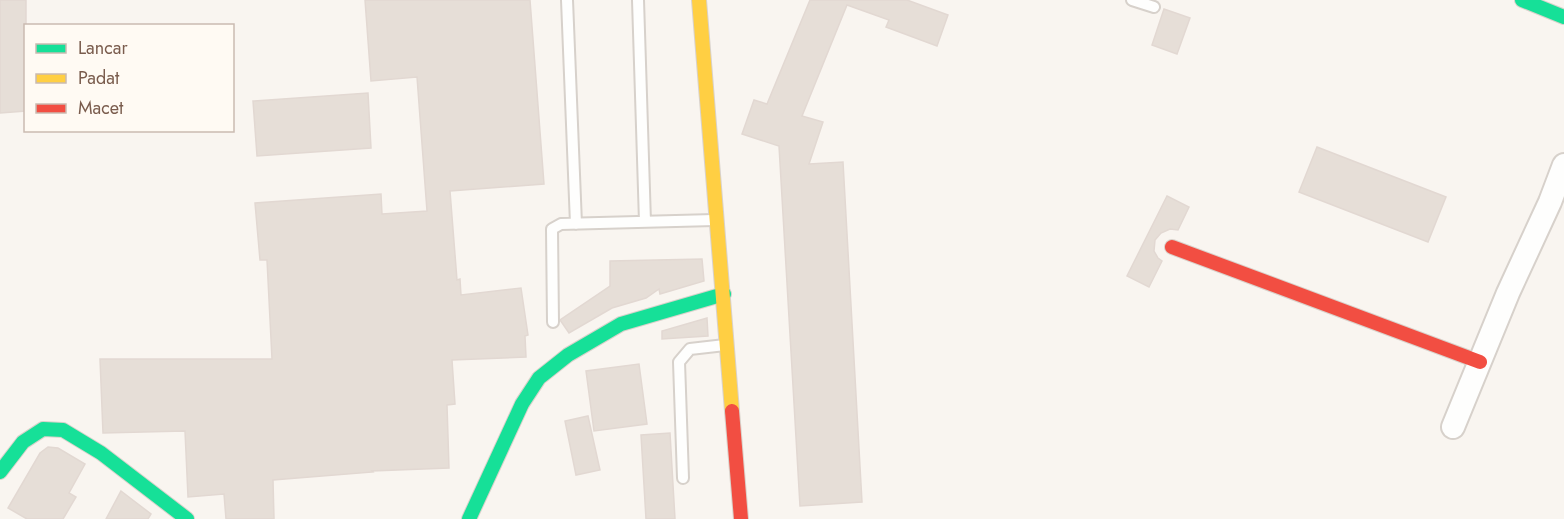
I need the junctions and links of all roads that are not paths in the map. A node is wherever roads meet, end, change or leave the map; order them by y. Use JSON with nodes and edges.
{"nodes":[{"id":1,"x":567,"y":0,"type":"edge"},
{"id":2,"x":638,"y":0,"type":"edge"},
{"id":3,"x":699,"y":0,"type":"edge"},
{"id":4,"x":1132,"y":0,"type":"edge"},
{"id":5,"x":1522,"y":0,"type":"edge"},
{"id":6,"x":1154,"y":7,"type":"dead end"},
{"id":7,"x":1564,"y":17,"type":"edge"},
{"id":8,"x":1564,"y":165,"type":"edge"},
{"id":9,"x":717,"y":220,"type":"junction"},
{"id":10,"x":645,"y":222,"type":"junction"},
{"id":11,"x":576,"y":224,"type":"junction"},
{"id":12,"x":1172,"y":247,"type":"dead end"},
{"id":13,"x":724,"y":294,"type":"junction"},
{"id":14,"x":554,"y":322,"type":"dead end"},
{"id":15,"x":728,"y":344,"type":"junction"},
{"id":16,"x":1480,"y":362,"type":"junction"},
{"id":17,"x":1453,"y":427,"type":"dead end"},
{"id":18,"x":0,"y":472,"type":"edge"},
{"id":19,"x":683,"y":477,"type":"dead end"},
{"id":20,"x":187,"y":519,"type":"edge"},
{"id":21,"x":469,"y":519,"type":"edge"},
{"id":22,"x":741,"y":519,"type":"edge"}],
"edges":[{"from":1,"to":11,"type":"lane"},
{"from":2,"to":10,"type":"lane"},
{"from":3,"to":9,"type":"street"},
{"from":4,"to":6,"type":"lane"},
{"from":5,"to":7,"type":"street"},
{"from":8,"to":16,"type":"street"},
{"from":9,"to":10,"type":"lane"},
{"from":9,"to":13,"type":"street"},
{"from":10,"to":11,"type":"lane"},
{"from":11,"to":14,"type":"lane"},
{"from":12,"to":16,"type":"street"},
{"from":13,"to":15,"type":"street"},
{"from":13,"to":21,"type":"street"},
{"from":15,"to":19,"type":"lane"},
{"from":15,"to":22,"type":"street"},
{"from":16,"to":17,"type":"street"},
{"from":18,"to":20,"type":"street"}]}
